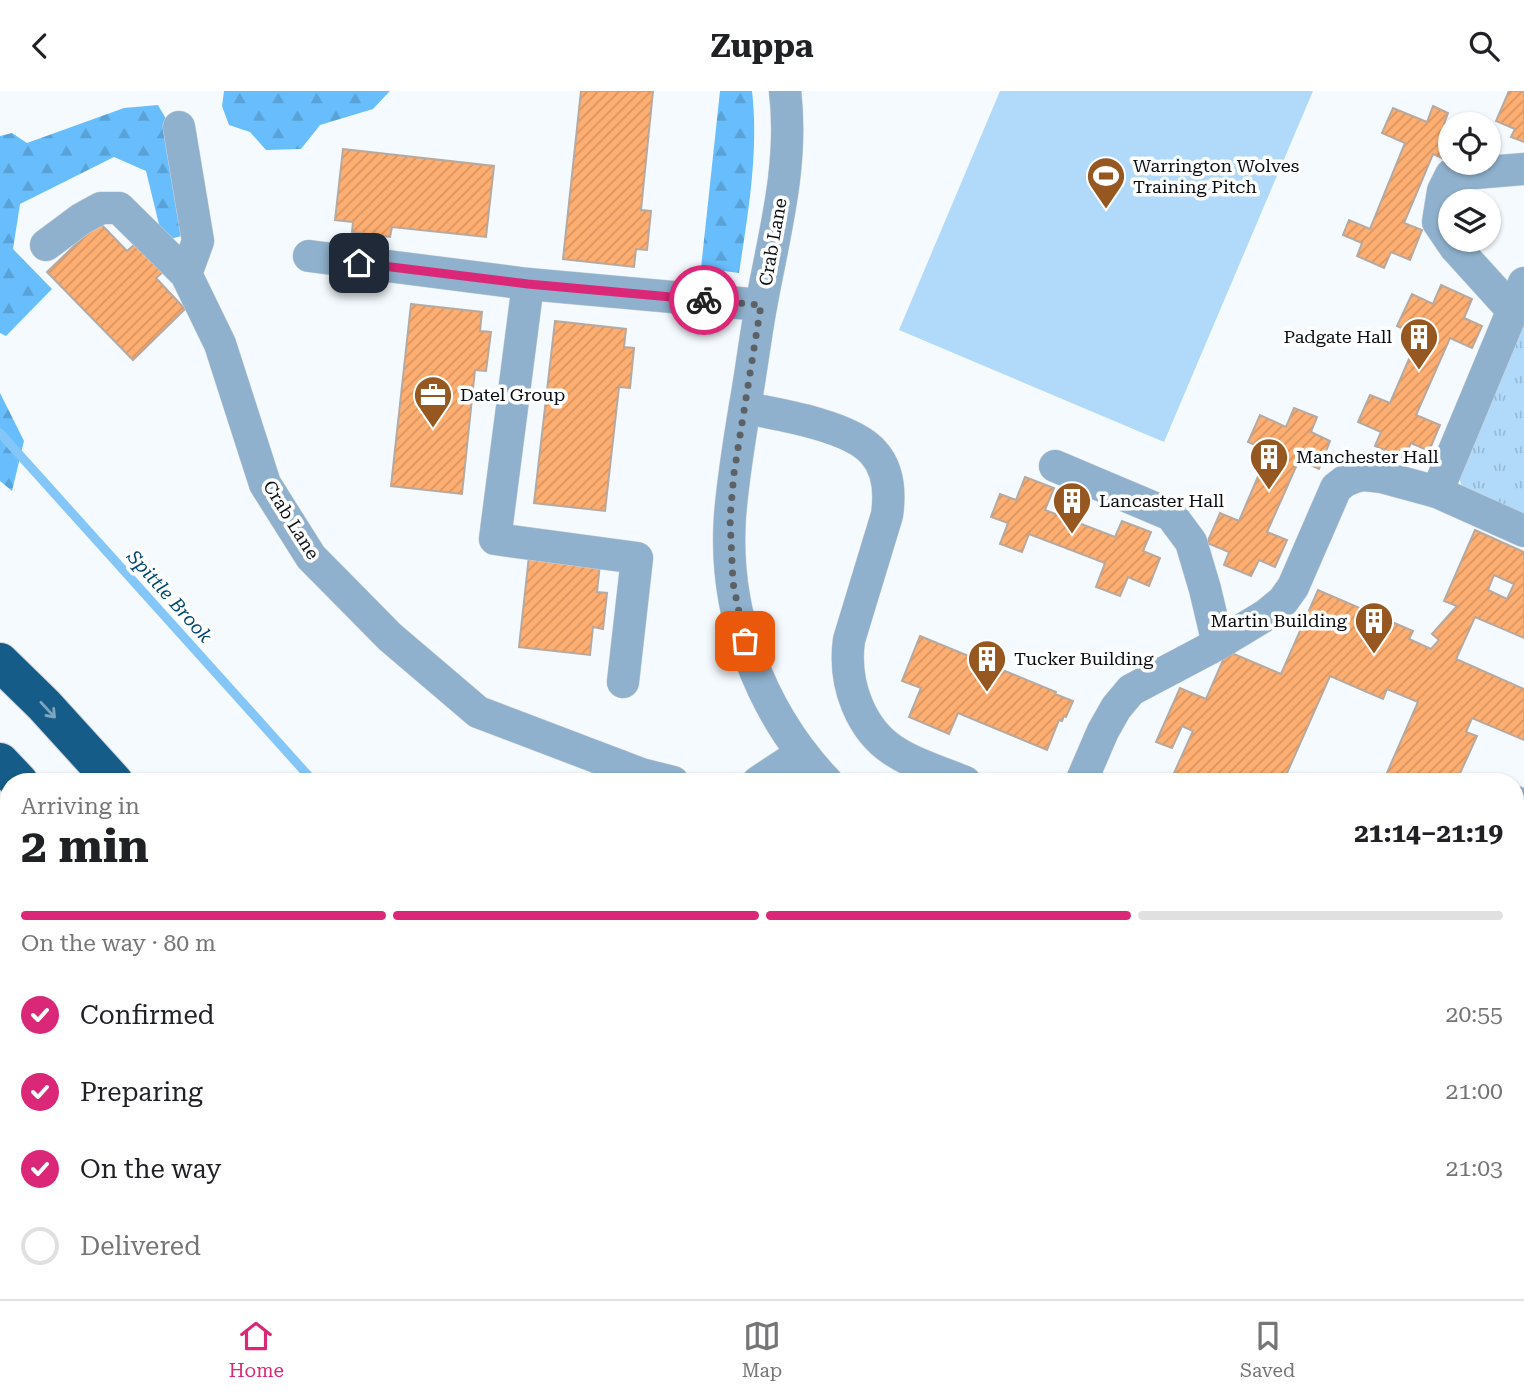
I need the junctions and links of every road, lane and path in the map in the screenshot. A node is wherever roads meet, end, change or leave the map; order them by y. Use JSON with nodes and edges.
{"nodes":[{"id":1,"x":785,"y":91,"type":"edge"},
{"id":2,"x":179,"y":127,"type":"dead end"},
{"id":3,"x":1524,"y":169,"type":"edge"},
{"id":4,"x":46,"y":245,"type":"dead end"},
{"id":5,"x":309,"y":256,"type":"dead end"},
{"id":6,"x":186,"y":274,"type":"junction"},
{"id":7,"x":528,"y":284,"type":"junction"},
{"id":8,"x":1518,"y":297,"type":"edge"},
{"id":9,"x":761,"y":305,"type":"junction"},
{"id":10,"x":745,"y":408,"type":"junction"},
{"id":11,"x":1055,"y":466,"type":"dead end"},
{"id":12,"x":1437,"y":492,"type":"junction"},
{"id":13,"x":1524,"y":531,"type":"edge"},
{"id":14,"x":1218,"y":644,"type":"junction"},
{"id":15,"x":0,"y":662,"type":"edge"},
{"id":16,"x":624,"y":682,"type":"dead end"},
{"id":17,"x":802,"y":753,"type":"junction"},
{"id":18,"x":106,"y":773,"type":"edge"},
{"id":19,"x":627,"y":773,"type":"edge"},
{"id":20,"x":772,"y":773,"type":"edge"},
{"id":21,"x":819,"y":773,"type":"edge"},
{"id":22,"x":943,"y":773,"type":"edge"},
{"id":23,"x":1085,"y":773,"type":"edge"}],
"edges":[{"from":1,"to":9,"type":"street","name":"Crab Lane"},
{"from":2,"to":6,"type":"street"},
{"from":3,"to":8,"type":"street"},
{"from":4,"to":6,"type":"street","name":"Crab Lane"},
{"from":5,"to":7,"type":"street"},
{"from":6,"to":19,"type":"street","name":"Crab Lane"},
{"from":7,"to":9,"type":"street"},
{"from":7,"to":16,"type":"street"},
{"from":8,"to":12,"type":"street"},
{"from":9,"to":10,"type":"street","name":"Crab Lane"},
{"from":10,"to":17,"type":"street","name":"Crab Lane"},
{"from":10,"to":22,"type":"street"},
{"from":11,"to":14,"type":"street"},
{"from":12,"to":13,"type":"street"},
{"from":12,"to":14,"type":"street"},
{"from":14,"to":23,"type":"street"},
{"from":15,"to":18,"type":"highway","one_way":true},
{"from":17,"to":20,"type":"street"},
{"from":17,"to":21,"type":"street","name":"Crab Lane"}]}
